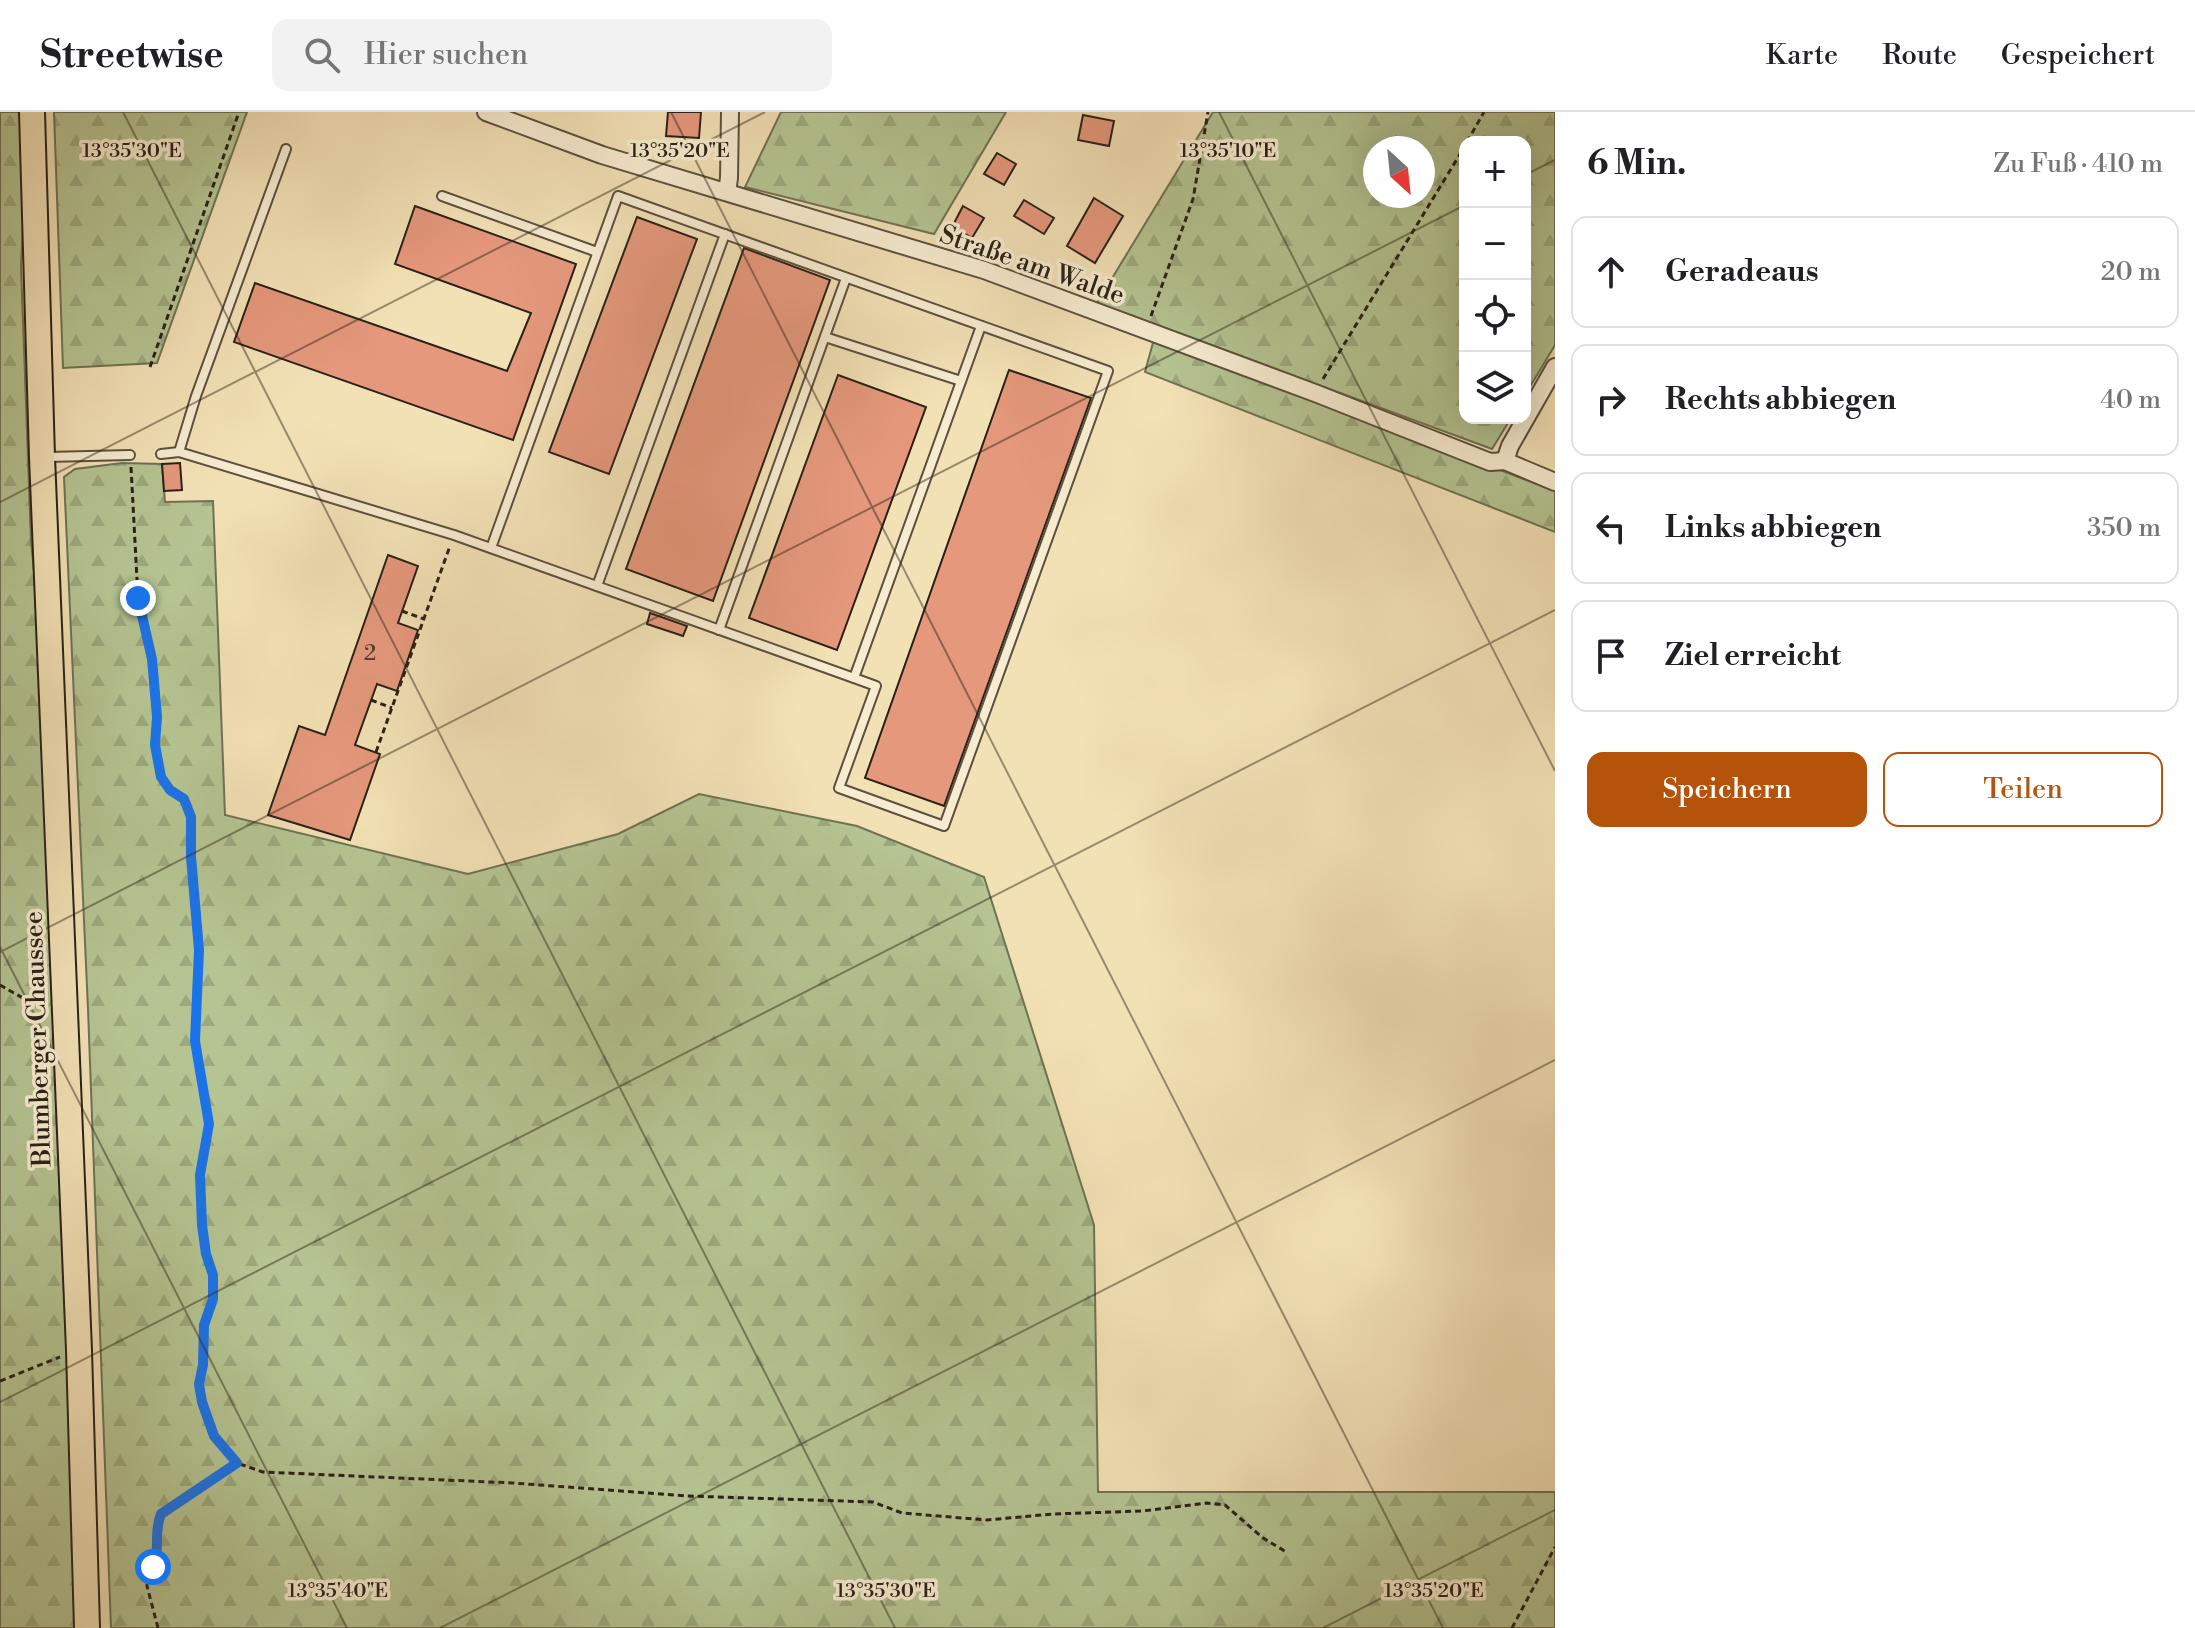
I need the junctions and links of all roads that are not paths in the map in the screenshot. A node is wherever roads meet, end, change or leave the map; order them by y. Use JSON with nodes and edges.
{"nodes":[{"id":1,"x":32,"y":112,"type":"edge"},
{"id":2,"x":486,"y":112,"type":"edge"},
{"id":3,"x":730,"y":112,"type":"edge"},
{"id":4,"x":286,"y":149,"type":"dead end"},
{"id":5,"x":727,"y":192,"type":"junction"},
{"id":6,"x":442,"y":196,"type":"dead end"},
{"id":7,"x":725,"y":234,"type":"junction"},
{"id":8,"x":597,"y":252,"type":"junction"},
{"id":9,"x":846,"y":278,"type":"junction"},
{"id":10,"x":981,"y":326,"type":"junction"},
{"id":11,"x":825,"y":337,"type":"junction"},
{"id":12,"x":1555,"y":367,"type":"edge"},
{"id":13,"x":961,"y":381,"type":"junction"},
{"id":14,"x":179,"y":452,"type":"junction"},
{"id":15,"x":161,"y":454,"type":"dead end"},
{"id":16,"x":130,"y":455,"type":"road end"},
{"id":17,"x":42,"y":457,"type":"junction"},
{"id":18,"x":1505,"y":461,"type":"junction"},
{"id":19,"x":1555,"y":482,"type":"edge"},
{"id":20,"x":491,"y":548,"type":"junction"},
{"id":21,"x":597,"y":586,"type":"junction"},
{"id":22,"x":719,"y":630,"type":"junction"},
{"id":23,"x":854,"y":678,"type":"junction"},
{"id":24,"x":87,"y":1628,"type":"edge"}],
"edges":[{"from":1,"to":17,"type":"main road","name":"Blumberger Chaussee"},
{"from":2,"to":5,"type":"street","name":"Straße am Walde"},
{"from":3,"to":5,"type":"street"},
{"from":4,"to":14,"type":"lane"},
{"from":5,"to":18,"type":"street","name":"Straße am Walde"},
{"from":6,"to":8,"type":"lane"},
{"from":7,"to":8,"type":"lane"},
{"from":7,"to":9,"type":"lane"},
{"from":7,"to":21,"type":"lane"},
{"from":8,"to":20,"type":"lane"},
{"from":9,"to":10,"type":"lane"},
{"from":9,"to":11,"type":"lane"},
{"from":10,"to":13,"type":"lane"},
{"from":10,"to":23,"type":"lane"},
{"from":11,"to":13,"type":"lane"},
{"from":11,"to":22,"type":"lane"},
{"from":12,"to":18,"type":"street"},
{"from":13,"to":23,"type":"lane"},
{"from":14,"to":15,"type":"lane"},
{"from":14,"to":20,"type":"lane"},
{"from":16,"to":17,"type":"lane"},
{"from":17,"to":24,"type":"main road","name":"Blumberger Chaussee"},
{"from":18,"to":19,"type":"street","name":"Straße am Walde"},
{"from":20,"to":21,"type":"lane"},
{"from":21,"to":22,"type":"lane"},
{"from":22,"to":23,"type":"lane"}]}
